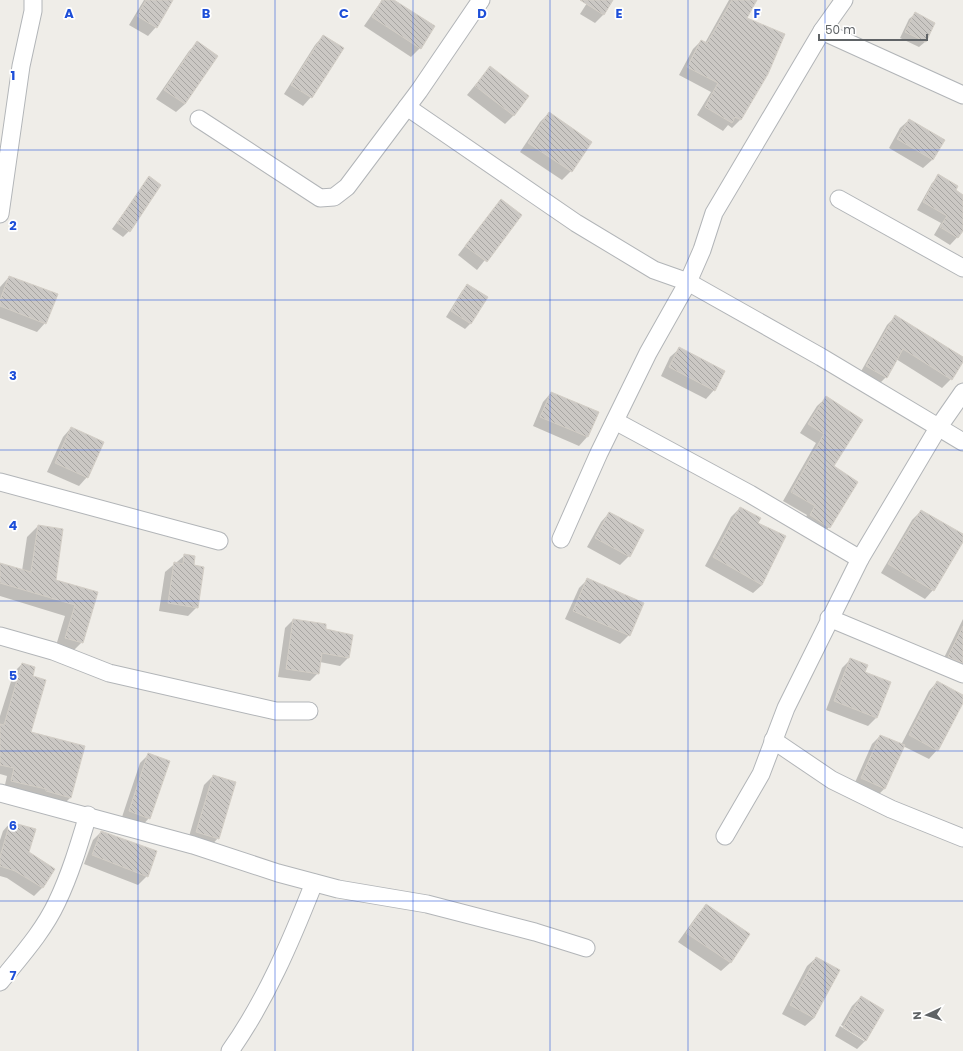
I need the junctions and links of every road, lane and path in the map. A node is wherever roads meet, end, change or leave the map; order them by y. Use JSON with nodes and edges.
{"nodes":[{"id":1,"x":33,"y":0,"type":"edge"},
{"id":2,"x":481,"y":0,"type":"edge"},
{"id":3,"x":844,"y":0,"type":"edge"},
{"id":4,"x":822,"y":31,"type":"junction"},
{"id":5,"x":963,"y":95,"type":"edge"},
{"id":6,"x":407,"y":107,"type":"junction"},
{"id":7,"x":199,"y":119,"type":"dead end"},
{"id":8,"x":839,"y":199,"type":"dead end"},
{"id":9,"x":0,"y":214,"type":"edge"},
{"id":10,"x":963,"y":268,"type":"edge"},
{"id":11,"x":688,"y":282,"type":"junction"},
{"id":12,"x":963,"y":392,"type":"edge"},
{"id":13,"x":614,"y":421,"type":"junction"},
{"id":14,"x":938,"y":428,"type":"junction"},
{"id":15,"x":963,"y":442,"type":"edge"},
{"id":16,"x":0,"y":482,"type":"edge"},
{"id":17,"x":561,"y":539,"type":"dead end"},
{"id":18,"x":219,"y":542,"type":"dead end"},
{"id":19,"x":860,"y":559,"type":"junction"},
{"id":20,"x":829,"y":618,"type":"junction"},
{"id":21,"x":0,"y":636,"type":"edge"},
{"id":22,"x":963,"y":674,"type":"edge"},
{"id":23,"x":309,"y":712,"type":"dead end"},
{"id":24,"x":773,"y":740,"type":"junction"},
{"id":25,"x":0,"y":793,"type":"edge"},
{"id":26,"x":88,"y":816,"type":"junction"},
{"id":27,"x":725,"y":836,"type":"dead end"},
{"id":28,"x":963,"y":838,"type":"edge"},
{"id":29,"x":314,"y":883,"type":"junction"},
{"id":30,"x":586,"y":948,"type":"dead end"},
{"id":31,"x":0,"y":982,"type":"edge"},
{"id":32,"x":230,"y":1051,"type":"edge"}],
"edges":[{"from":1,"to":9,"type":"street"},
{"from":2,"to":6,"type":"street"},
{"from":3,"to":4,"type":"street"},
{"from":4,"to":5,"type":"street"},
{"from":4,"to":11,"type":"street"},
{"from":6,"to":7,"type":"street"},
{"from":6,"to":11,"type":"street"},
{"from":8,"to":10,"type":"street"},
{"from":11,"to":13,"type":"street"},
{"from":11,"to":14,"type":"street"},
{"from":12,"to":14,"type":"street"},
{"from":13,"to":17,"type":"street"},
{"from":13,"to":19,"type":"street"},
{"from":14,"to":15,"type":"street"},
{"from":14,"to":19,"type":"street"},
{"from":16,"to":18,"type":"street"},
{"from":19,"to":20,"type":"street"},
{"from":20,"to":22,"type":"street"},
{"from":20,"to":24,"type":"street"},
{"from":21,"to":23,"type":"street"},
{"from":24,"to":27,"type":"street"},
{"from":24,"to":28,"type":"street"},
{"from":25,"to":26,"type":"street"},
{"from":26,"to":29,"type":"street"},
{"from":26,"to":31,"type":"street"},
{"from":29,"to":30,"type":"street"},
{"from":29,"to":32,"type":"street"}]}
